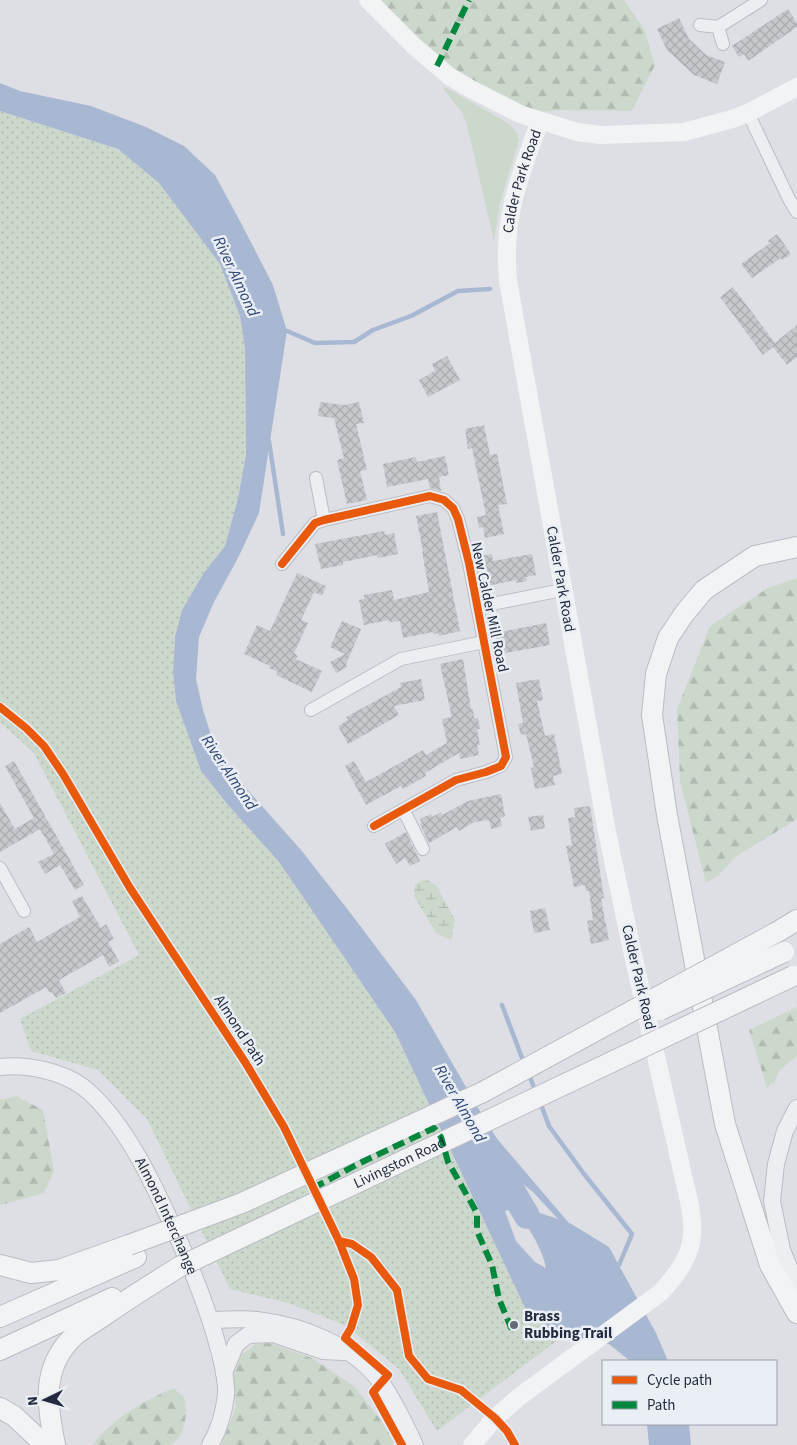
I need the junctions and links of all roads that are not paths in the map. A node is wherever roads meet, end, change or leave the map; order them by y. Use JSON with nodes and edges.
{"nodes":[{"id":1,"x":368,"y":0,"type":"edge"},
{"id":2,"x":761,"y":0,"type":"edge"},
{"id":3,"x":700,"y":25,"type":"dead end"},
{"id":4,"x":718,"y":27,"type":"junction"},
{"id":5,"x":723,"y":44,"type":"dead end"},
{"id":6,"x":797,"y":87,"type":"edge"},
{"id":7,"x":748,"y":113,"type":"junction"},
{"id":8,"x":540,"y":120,"type":"junction"},
{"id":9,"x":797,"y":212,"type":"edge"},
{"id":10,"x":316,"y":478,"type":"dead end"},
{"id":11,"x":324,"y":520,"type":"junction"},
{"id":12,"x":797,"y":547,"type":"edge"},
{"id":13,"x":282,"y":564,"type":"dead end"},
{"id":14,"x":562,"y":590,"type":"junction"},
{"id":15,"x":477,"y":607,"type":"junction"},
{"id":16,"x":484,"y":642,"type":"junction"},
{"id":17,"x":311,"y":710,"type":"dead end"},
{"id":18,"x":404,"y":811,"type":"junction"},
{"id":19,"x":374,"y":826,"type":"dead end"},
{"id":20,"x":424,"y":849,"type":"dead end"},
{"id":21,"x":0,"y":868,"type":"edge"},
{"id":22,"x":24,"y":911,"type":"dead end"},
{"id":23,"x":797,"y":920,"type":"edge"},
{"id":24,"x":790,"y":949,"type":"edge"},
{"id":25,"x":795,"y":975,"type":"edge"},
{"id":26,"x":0,"y":1067,"type":"edge"},
{"id":27,"x":483,"y":1092,"type":"junction"},
{"id":28,"x":797,"y":1108,"type":"edge"},
{"id":29,"x":132,"y":1251,"type":"junction"},
{"id":30,"x":0,"y":1265,"type":"edge"},
{"id":31,"x":147,"y":1284,"type":"junction"},
{"id":32,"x":797,"y":1286,"type":"edge"},
{"id":33,"x":797,"y":1313,"type":"edge"},
{"id":34,"x":0,"y":1317,"type":"edge"},
{"id":35,"x":212,"y":1320,"type":"junction"},
{"id":36,"x":0,"y":1350,"type":"edge"},
{"id":37,"x":351,"y":1353,"type":"junction"},
{"id":38,"x":224,"y":1373,"type":"junction"},
{"id":39,"x":0,"y":1408,"type":"edge"},
{"id":40,"x":45,"y":1445,"type":"edge"},
{"id":41,"x":55,"y":1445,"type":"edge"},
{"id":42,"x":210,"y":1445,"type":"edge"},
{"id":43,"x":415,"y":1445,"type":"edge"},
{"id":44,"x":472,"y":1445,"type":"edge"}],
"edges":[{"from":1,"to":8,"type":"main road"},
{"from":2,"to":4,"type":"street"},
{"from":3,"to":4,"type":"street"},
{"from":4,"to":5,"type":"street"},
{"from":6,"to":7,"type":"main road","name":"Calder Park Road"},
{"from":7,"to":8,"type":"main road","name":"Calder Park Road"},
{"from":7,"to":9,"type":"street"},
{"from":8,"to":14,"type":"main road","name":"Calder Park Road"},
{"from":10,"to":11,"type":"street"},
{"from":11,"to":13,"type":"street","name":"New Calder Mill Road"},
{"from":11,"to":15,"type":"street","name":"New Calder Mill Road"},
{"from":12,"to":33,"type":"main road"},
{"from":14,"to":15,"type":"street","name":"New Calder Mill Road"},
{"from":14,"to":44,"type":"main road","name":"Calder Park Road"},
{"from":15,"to":16,"type":"street","name":"New Calder Mill Road"},
{"from":16,"to":17,"type":"street","name":"New Calder Mill Road"},
{"from":16,"to":18,"type":"street","name":"New Calder Mill Road"},
{"from":18,"to":19,"type":"street","name":"New Calder Mill Road"},
{"from":18,"to":20,"type":"street"},
{"from":21,"to":22,"type":"street"},
{"from":23,"to":27,"type":"main road","bridge":true},
{"from":24,"to":27,"type":"main road","name":"Livingston Road","bridge":true},
{"from":25,"to":31,"type":"main road","name":"Livingston Road","bridge":true},
{"from":26,"to":35,"type":"street","name":"Almond Interchange"},
{"from":27,"to":29,"type":"main road","name":"Livingston Road","bridge":true},
{"from":28,"to":32,"type":"street"},
{"from":29,"to":30,"type":"main road"},
{"from":29,"to":34,"type":"main road","name":"Livingston Road"},
{"from":31,"to":36,"type":"main road","name":"Livingston Road"},
{"from":31,"to":41,"type":"main road"},
{"from":35,"to":37,"type":"street"},
{"from":35,"to":38,"type":"street","name":"Almond Interchange"},
{"from":37,"to":38,"type":"street"},
{"from":37,"to":43,"type":"street"},
{"from":38,"to":42,"type":"street","name":"Almond Interchange"},
{"from":39,"to":40,"type":"main road"}]}
